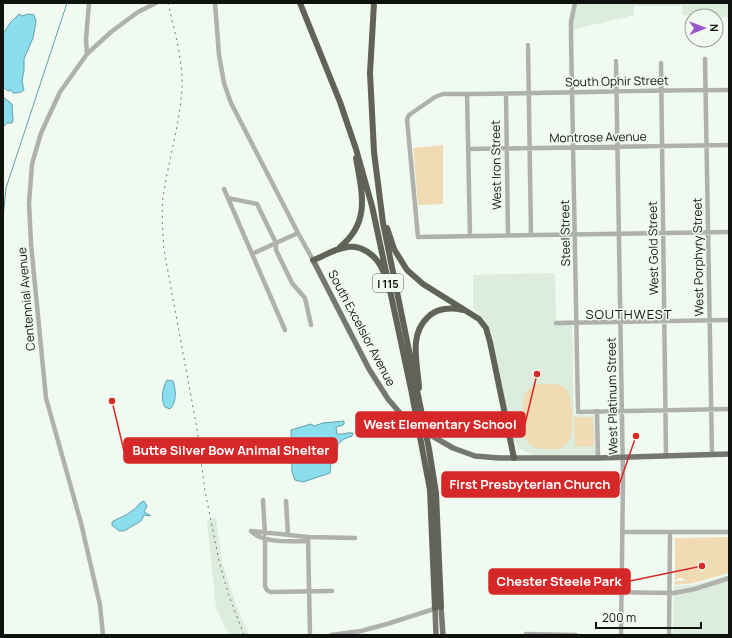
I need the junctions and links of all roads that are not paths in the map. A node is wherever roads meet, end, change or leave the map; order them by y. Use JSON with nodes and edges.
{"nodes":[{"id":1,"x":89,"y":3,"type":"edge"},
{"id":2,"x":215,"y":3,"type":"edge"},
{"id":3,"x":300,"y":3,"type":"edge"},
{"id":4,"x":374,"y":3,"type":"edge"},
{"id":5,"x":576,"y":3,"type":"edge"},
{"id":6,"x":154,"y":4,"type":"edge"},
{"id":7,"x":528,"y":45,"type":"dead end"},
{"id":8,"x":87,"y":54,"type":"junction"},
{"id":9,"x":705,"y":59,"type":"dead end"},
{"id":10,"x":616,"y":61,"type":"dead end"},
{"id":11,"x":661,"y":63,"type":"dead end"},
{"id":12,"x":705,"y":90,"type":"junction"},
{"id":13,"x":729,"y":90,"type":"edge"},
{"id":14,"x":573,"y":91,"type":"junction"},
{"id":15,"x":616,"y":91,"type":"junction"},
{"id":16,"x":661,"y":91,"type":"junction"},
{"id":17,"x":529,"y":93,"type":"junction"},
{"id":18,"x":467,"y":94,"type":"junction"},
{"id":19,"x":506,"y":94,"type":"junction"},
{"id":20,"x":351,"y":131,"type":"junction"},
{"id":21,"x":729,"y":145,"type":"edge"},
{"id":22,"x":706,"y":146,"type":"junction"},
{"id":23,"x":618,"y":147,"type":"junction"},
{"id":24,"x":661,"y":147,"type":"junction"},
{"id":25,"x":530,"y":148,"type":"junction"},
{"id":26,"x":574,"y":148,"type":"junction"},
{"id":27,"x":468,"y":149,"type":"junction"},
{"id":28,"x":507,"y":149,"type":"junction"},
{"id":29,"x":378,"y":183,"type":"junction"},
{"id":30,"x":224,"y":189,"type":"dead end"},
{"id":31,"x":228,"y":198,"type":"junction"},
{"id":32,"x":708,"y":232,"type":"junction"},
{"id":33,"x":729,"y":232,"type":"edge"},
{"id":34,"x":298,"y":233,"type":"junction"},
{"id":35,"x":663,"y":233,"type":"junction"},
{"id":36,"x":575,"y":234,"type":"junction"},
{"id":37,"x":619,"y":234,"type":"junction"},
{"id":38,"x":531,"y":235,"type":"junction"},
{"id":39,"x":470,"y":236,"type":"junction"},
{"id":40,"x":508,"y":236,"type":"junction"},
{"id":41,"x":276,"y":243,"type":"junction"},
{"id":42,"x":336,"y":250,"type":"junction"},
{"id":43,"x":252,"y":254,"type":"junction"},
{"id":44,"x":313,"y":260,"type":"junction"},
{"id":45,"x":467,"y":310,"type":"junction"},
{"id":46,"x":709,"y":320,"type":"junction"},
{"id":47,"x":729,"y":320,"type":"edge"},
{"id":48,"x":621,"y":322,"type":"junction"},
{"id":49,"x":665,"y":322,"type":"junction"},
{"id":50,"x":556,"y":323,"type":"dead end"},
{"id":51,"x":576,"y":323,"type":"junction"},
{"id":52,"x":311,"y":325,"type":"dead end"},
{"id":53,"x":397,"y":325,"type":"junction"},
{"id":54,"x":285,"y":330,"type":"dead end"},
{"id":55,"x":729,"y":409,"type":"edge"},
{"id":56,"x":665,"y":410,"type":"junction"},
{"id":57,"x":711,"y":410,"type":"junction"},
{"id":58,"x":597,"y":411,"type":"junction"},
{"id":59,"x":622,"y":411,"type":"junction"},
{"id":60,"x":420,"y":419,"type":"junction"},
{"id":61,"x":712,"y":454,"type":"junction"},
{"id":62,"x":729,"y":454,"type":"edge"},
{"id":63,"x":666,"y":456,"type":"junction"},
{"id":64,"x":623,"y":457,"type":"junction"},
{"id":65,"x":514,"y":458,"type":"junction"},
{"id":66,"x":598,"y":458,"type":"junction"},
{"id":67,"x":264,"y":500,"type":"dead end"},
{"id":68,"x":286,"y":501,"type":"dead end"},
{"id":69,"x":622,"y":532,"type":"junction"},
{"id":70,"x":670,"y":532,"type":"junction"},
{"id":71,"x":729,"y":532,"type":"edge"},
{"id":72,"x":265,"y":534,"type":"junction"},
{"id":73,"x":288,"y":535,"type":"junction"},
{"id":74,"x":355,"y":538,"type":"dead end"},
{"id":75,"x":308,"y":539,"type":"junction"},
{"id":76,"x":265,"y":540,"type":"junction"},
{"id":77,"x":729,"y":578,"type":"edge"},
{"id":78,"x":332,"y":591,"type":"dead end"},
{"id":79,"x":524,"y":591,"type":"dead end"},
{"id":80,"x":308,"y":592,"type":"junction"},
{"id":81,"x":621,"y":592,"type":"junction"},
{"id":82,"x":669,"y":593,"type":"junction"},
{"id":83,"x":438,"y":608,"type":"junction"},
{"id":84,"x":526,"y":634,"type":"edge"},
{"id":85,"x":103,"y":635,"type":"edge"},
{"id":86,"x":310,"y":635,"type":"edge"},
{"id":87,"x":331,"y":635,"type":"edge"},
{"id":88,"x":436,"y":635,"type":"edge"},
{"id":89,"x":443,"y":635,"type":"edge"},
{"id":90,"x":576,"y":635,"type":"edge"},
{"id":91,"x":621,"y":635,"type":"edge"},
{"id":92,"x":669,"y":635,"type":"edge"}],
"edges":[{"from":1,"to":8,"type":"street"},
{"from":2,"to":34,"type":"street","name":"South Excelsior Avenue"},
{"from":3,"to":20,"type":"highway","number":"I 115"},
{"from":4,"to":29,"type":"highway","number":"I 115"},
{"from":5,"to":14,"type":"street","name":"Steel Street"},
{"from":6,"to":8,"type":"street","name":"Centennial Avenue"},
{"from":7,"to":17,"type":"street"},
{"from":8,"to":85,"type":"street","name":"Centennial Avenue"},
{"from":9,"to":12,"type":"street","name":"West Porphyry Street"},
{"from":10,"to":15,"type":"street","name":"West Platinum Street"},
{"from":11,"to":16,"type":"street","name":"West Gold Street"},
{"from":12,"to":13,"type":"street","name":"South Ophir Street"},
{"from":12,"to":16,"type":"street","name":"South Ophir Street"},
{"from":12,"to":22,"type":"street","name":"West Porphyry Street"},
{"from":14,"to":15,"type":"street","name":"South Ophir Street"},
{"from":14,"to":17,"type":"street","name":"South Ophir Street"},
{"from":14,"to":26,"type":"street","name":"Steel Street"},
{"from":15,"to":16,"type":"street","name":"South Ophir Street"},
{"from":15,"to":23,"type":"street","name":"West Platinum Street"},
{"from":16,"to":24,"type":"street","name":"West Gold Street"},
{"from":17,"to":19,"type":"street","name":"South Ophir Street"},
{"from":17,"to":25,"type":"street"},
{"from":18,"to":19,"type":"street","name":"South Ophir Street"},
{"from":18,"to":27,"type":"street"},
{"from":18,"to":39,"type":"street","name":"South Ophir Street"},
{"from":19,"to":28,"type":"street","name":"West Iron Street"},
{"from":20,"to":42,"type":"highway"},
{"from":20,"to":53,"type":"highway","number":"I 115"},
{"from":21,"to":22,"type":"street","name":"Montrose Avenue"},
{"from":22,"to":24,"type":"street","name":"Montrose Avenue"},
{"from":22,"to":32,"type":"street","name":"West Porphyry Street"},
{"from":23,"to":24,"type":"street","name":"Montrose Avenue"},
{"from":23,"to":26,"type":"street","name":"Montrose Avenue"},
{"from":23,"to":37,"type":"street","name":"West Platinum Street"},
{"from":24,"to":35,"type":"street","name":"West Gold Street"},
{"from":25,"to":26,"type":"street","name":"Montrose Avenue"},
{"from":25,"to":28,"type":"street","name":"Montrose Avenue"},
{"from":25,"to":38,"type":"street"},
{"from":26,"to":36,"type":"street","name":"Steel Street"},
{"from":27,"to":28,"type":"street","name":"Montrose Avenue"},
{"from":27,"to":39,"type":"street"},
{"from":28,"to":40,"type":"street","name":"West Iron Street"},
{"from":29,"to":45,"type":"highway"},
{"from":29,"to":60,"type":"highway","number":"I 115"},
{"from":30,"to":31,"type":"street"},
{"from":31,"to":41,"type":"street"},
{"from":31,"to":43,"type":"street"},
{"from":32,"to":33,"type":"street"},
{"from":32,"to":35,"type":"street"},
{"from":32,"to":46,"type":"street","name":"West Porphyry Street"},
{"from":34,"to":41,"type":"street"},
{"from":34,"to":44,"type":"street","name":"South Excelsior Avenue"},
{"from":35,"to":37,"type":"street"},
{"from":35,"to":49,"type":"street","name":"West Gold Street"},
{"from":36,"to":37,"type":"street"},
{"from":36,"to":38,"type":"street"},
{"from":36,"to":51,"type":"street","name":"Steel Street"},
{"from":37,"to":48,"type":"street","name":"West Platinum Street"},
{"from":38,"to":40,"type":"street"},
{"from":39,"to":40,"type":"street"},
{"from":41,"to":43,"type":"street"},
{"from":41,"to":52,"type":"street"},
{"from":42,"to":44,"type":"highway"},
{"from":42,"to":53,"type":"highway"},
{"from":43,"to":54,"type":"street"},
{"from":44,"to":65,"type":"main road","name":"South Excelsior Avenue"},
{"from":45,"to":60,"type":"highway"},
{"from":45,"to":65,"type":"highway"},
{"from":46,"to":47,"type":"street"},
{"from":46,"to":49,"type":"street"},
{"from":46,"to":57,"type":"street","name":"West Porphyry Street"},
{"from":48,"to":49,"type":"street"},
{"from":48,"to":51,"type":"street"},
{"from":48,"to":59,"type":"street","name":"West Platinum Street"},
{"from":49,"to":56,"type":"street","name":"West Gold Street"},
{"from":50,"to":51,"type":"street"},
{"from":51,"to":58,"type":"street","name":"Steel Street"},
{"from":53,"to":60,"type":"highway","number":"I 115"},
{"from":55,"to":57,"type":"street"},
{"from":56,"to":57,"type":"street"},
{"from":56,"to":59,"type":"street"},
{"from":56,"to":63,"type":"street","name":"West Gold Street"},
{"from":57,"to":61,"type":"street","name":"West Porphyry Street"},
{"from":58,"to":59,"type":"street"},
{"from":58,"to":66,"type":"street"},
{"from":59,"to":64,"type":"street","name":"West Platinum Street"},
{"from":60,"to":83,"type":"highway","number":"I 115"},
{"from":60,"to":83,"type":"highway","number":"I 115"},
{"from":61,"to":62,"type":"main road","name":"South Excelsior Avenue"},
{"from":61,"to":63,"type":"main road","name":"South Excelsior Avenue"},
{"from":63,"to":64,"type":"main road","name":"South Excelsior Avenue"},
{"from":64,"to":66,"type":"main road","name":"South Excelsior Avenue"},
{"from":64,"to":69,"type":"street","name":"West Platinum Street"},
{"from":65,"to":66,"type":"main road","name":"South Excelsior Avenue"},
{"from":67,"to":72,"type":"street"},
{"from":68,"to":73,"type":"street"},
{"from":69,"to":70,"type":"street"},
{"from":69,"to":81,"type":"street","name":"West Platinum Street"},
{"from":70,"to":71,"type":"street"},
{"from":70,"to":82,"type":"street"},
{"from":72,"to":73,"type":"street"},
{"from":72,"to":76,"type":"street"},
{"from":73,"to":75,"type":"street"},
{"from":74,"to":75,"type":"street"},
{"from":75,"to":76,"type":"street"},
{"from":75,"to":80,"type":"street"},
{"from":76,"to":80,"type":"street"},
{"from":77,"to":82,"type":"street"},
{"from":78,"to":80,"type":"street"},
{"from":79,"to":81,"type":"street"},
{"from":80,"to":86,"type":"street"},
{"from":81,"to":82,"type":"street"},
{"from":81,"to":91,"type":"street","name":"West Platinum Street"},
{"from":82,"to":92,"type":"street"},
{"from":83,"to":87,"type":"street"},
{"from":83,"to":88,"type":"main road"},
{"from":83,"to":89,"type":"main road"},
{"from":84,"to":90,"type":"street"}]}
